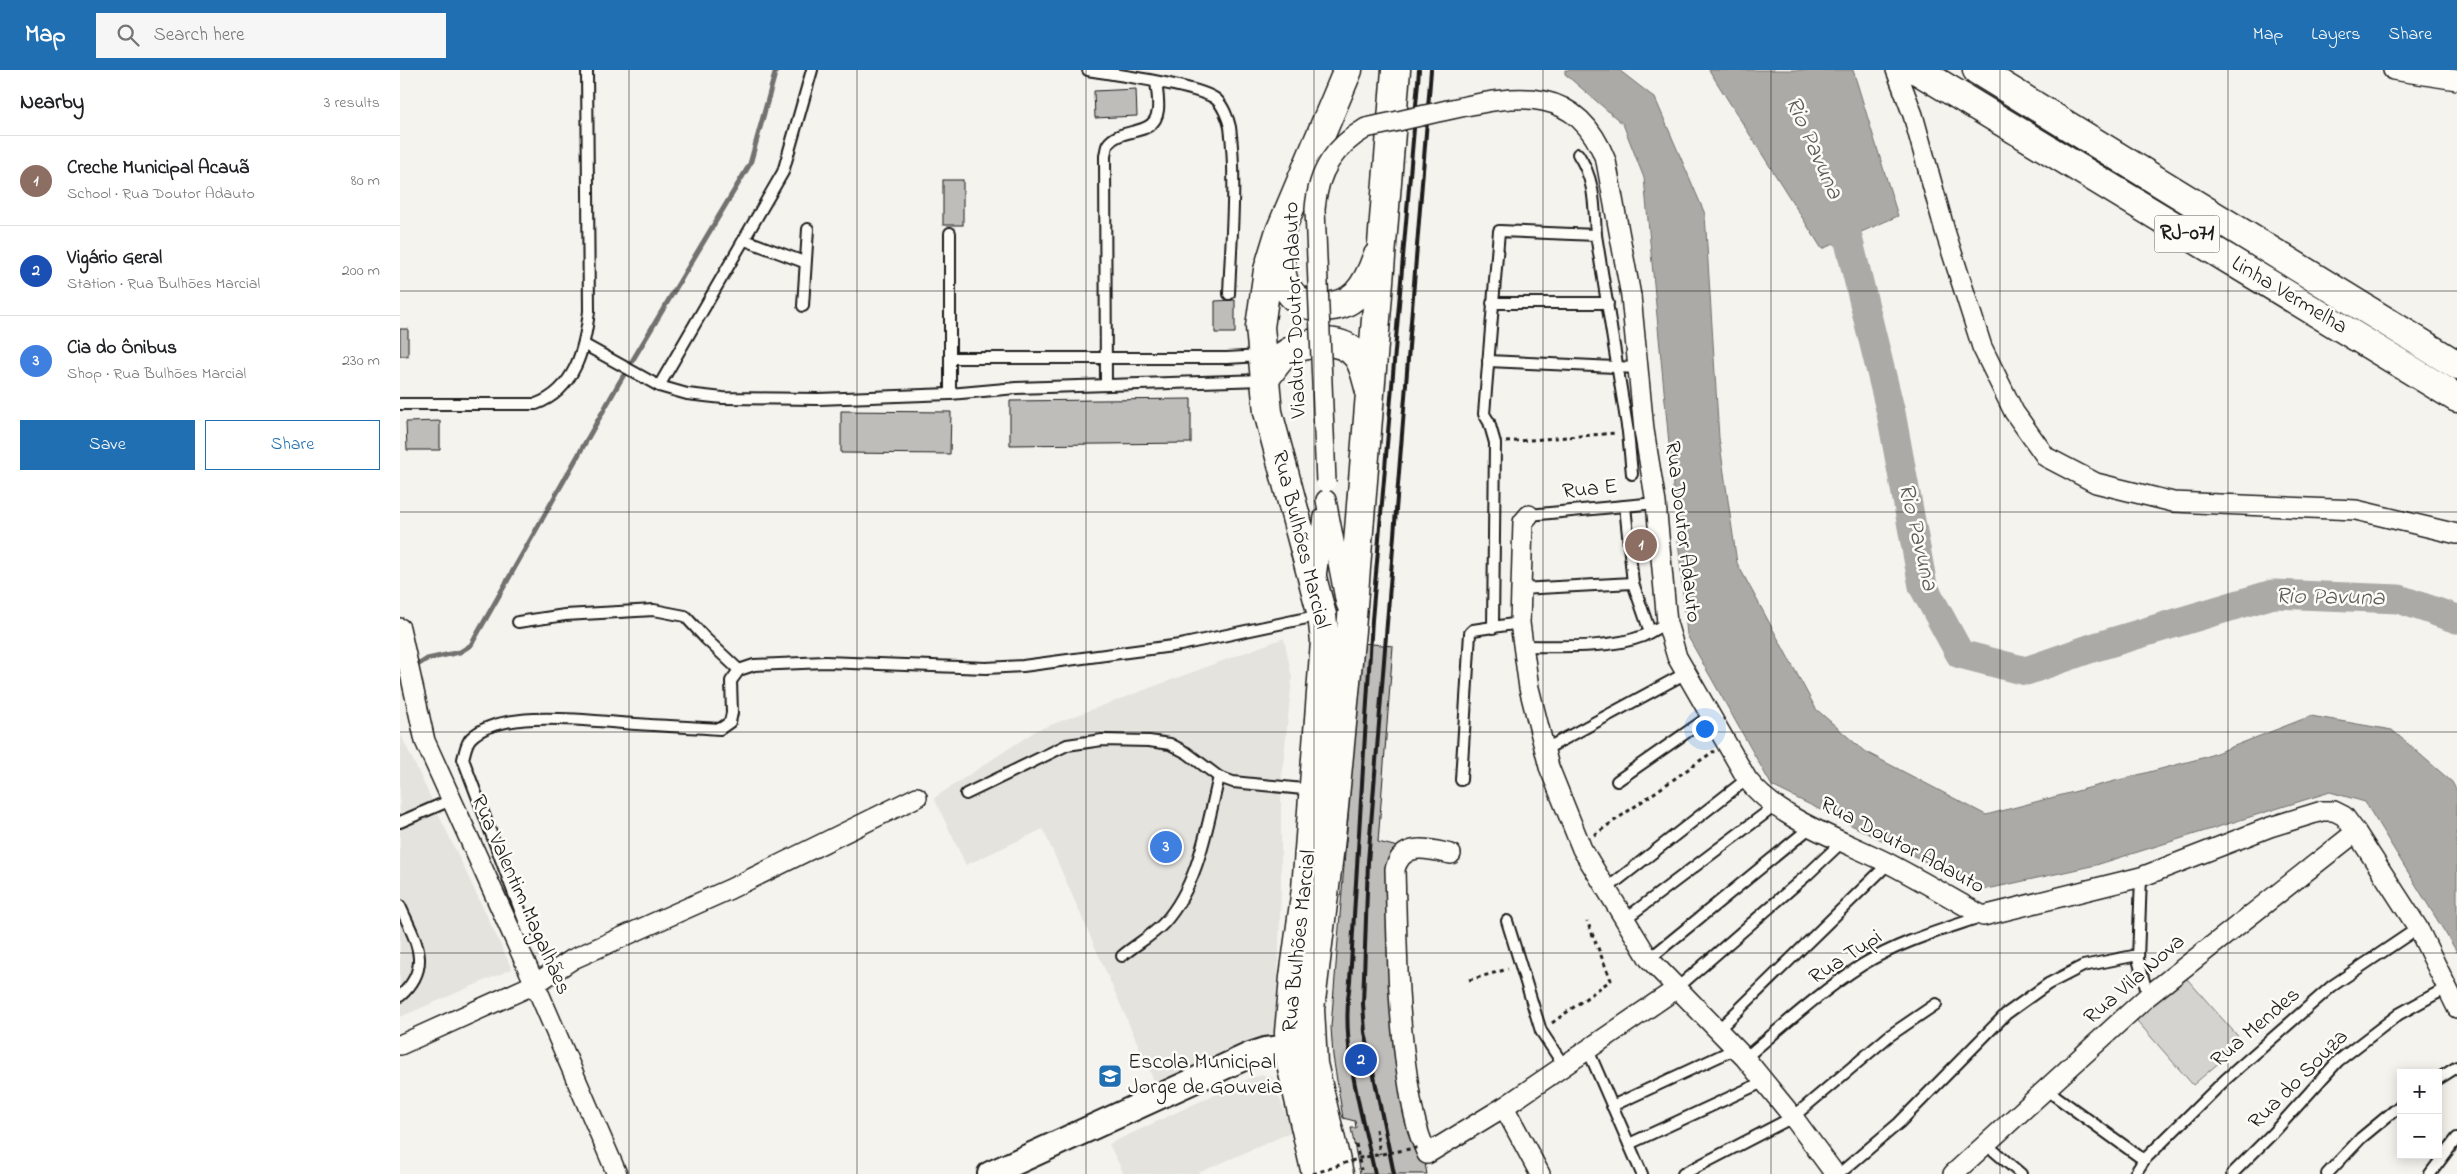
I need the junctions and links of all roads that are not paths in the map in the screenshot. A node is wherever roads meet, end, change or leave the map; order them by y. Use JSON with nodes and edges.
{"nodes":[{"id":1,"x":587,"y":70,"type":"edge"},
{"id":2,"x":812,"y":70,"type":"edge"},
{"id":3,"x":1088,"y":70,"type":"edge"},
{"id":4,"x":1348,"y":70,"type":"edge"},
{"id":5,"x":1396,"y":70,"type":"edge"},
{"id":6,"x":1896,"y":70,"type":"edge"},
{"id":7,"x":1917,"y":70,"type":"edge"},
{"id":8,"x":1977,"y":70,"type":"edge"},
{"id":9,"x":2393,"y":70,"type":"edge"},
{"id":10,"x":2457,"y":80,"type":"edge"},
{"id":11,"x":1156,"y":82,"type":"junction"},
{"id":12,"x":1578,"y":154,"type":"dead end"},
{"id":13,"x":808,"y":229,"type":"dead end"},
{"id":14,"x":950,"y":233,"type":"dead end"},
{"id":15,"x":1279,"y":234,"type":"junction"},
{"id":16,"x":1384,"y":235,"type":"junction"},
{"id":17,"x":1596,"y":235,"type":"junction"},
{"id":18,"x":745,"y":240,"type":"junction"},
{"id":19,"x":804,"y":262,"type":"junction"},
{"id":20,"x":1229,"y":294,"type":"dead end"},
{"id":21,"x":1631,"y":296,"type":"joint"},
{"id":22,"x":1492,"y":303,"type":"junction"},
{"id":23,"x":1608,"y":303,"type":"junction"},
{"id":24,"x":803,"y":306,"type":"dead end"},
{"id":25,"x":585,"y":345,"type":"junction"},
{"id":26,"x":1106,"y":357,"type":"junction"},
{"id":27,"x":950,"y":358,"type":"junction"},
{"id":28,"x":1488,"y":361,"type":"junction"},
{"id":29,"x":2457,"y":365,"type":"edge"},
{"id":30,"x":1617,"y":367,"type":"junction"},
{"id":31,"x":1262,"y":368,"type":"junction"},
{"id":32,"x":1637,"y":368,"type":"junction"},
{"id":33,"x":1106,"y":385,"type":"junction"},
{"id":34,"x":659,"y":386,"type":"junction"},
{"id":35,"x":950,"y":394,"type":"junction"},
{"id":36,"x":1371,"y":394,"type":"junction"},
{"id":37,"x":2457,"y":398,"type":"edge"},
{"id":38,"x":400,"y":404,"type":"edge"},
{"id":39,"x":1632,"y":474,"type":"dead end"},
{"id":40,"x":1326,"y":500,"type":"junction"},
{"id":41,"x":1656,"y":502,"type":"junction"},
{"id":42,"x":1625,"y":506,"type":"junction"},
{"id":43,"x":1529,"y":515,"type":"joint"},
{"id":44,"x":2457,"y":534,"type":"edge"},
{"id":45,"x":1633,"y":584,"type":"junction"},
{"id":46,"x":1315,"y":588,"type":"junction"},
{"id":47,"x":1520,"y":588,"type":"junction"},
{"id":48,"x":1322,"y":615,"type":"junction"},
{"id":49,"x":518,"y":622,"type":"dead end"},
{"id":50,"x":1520,"y":623,"type":"junction"},
{"id":51,"x":1667,"y":623,"type":"junction"},
{"id":52,"x":400,"y":628,"type":"edge"},
{"id":53,"x":1493,"y":628,"type":"junction"},
{"id":54,"x":1351,"y":630,"type":"junction"},
{"id":55,"x":1650,"y":632,"type":"junction"},
{"id":56,"x":1523,"y":646,"type":"junction"},
{"id":57,"x":739,"y":670,"type":"junction"},
{"id":58,"x":1686,"y":673,"type":"junction"},
{"id":59,"x":1710,"y":716,"type":"junction"},
{"id":60,"x":1544,"y":750,"type":"junction"},
{"id":61,"x":1328,"y":754,"type":"junction"},
{"id":62,"x":1219,"y":777,"type":"junction"},
{"id":63,"x":1747,"y":779,"type":"junction"},
{"id":64,"x":1461,"y":780,"type":"dead end"},
{"id":65,"x":1618,"y":780,"type":"dead end"},
{"id":66,"x":1314,"y":790,"type":"junction"},
{"id":67,"x":966,"y":794,"type":"dead end"},
{"id":68,"x":917,"y":797,"type":"dead end"},
{"id":69,"x":451,"y":800,"type":"junction"},
{"id":70,"x":1775,"y":806,"type":"junction"},
{"id":71,"x":400,"y":822,"type":"edge"},
{"id":72,"x":1812,"y":826,"type":"junction"},
{"id":73,"x":2356,"y":832,"type":"junction"},
{"id":74,"x":1843,"y":841,"type":"junction"},
{"id":75,"x":1451,"y":854,"type":"dead end"},
{"id":76,"x":1889,"y":863,"type":"junction"},
{"id":77,"x":2141,"y":877,"type":"junction"},
{"id":78,"x":1605,"y":890,"type":"junction"},
{"id":79,"x":400,"y":906,"type":"edge"},
{"id":80,"x":1983,"y":916,"type":"junction"},
{"id":81,"x":1625,"y":920,"type":"junction"},
{"id":82,"x":1507,"y":921,"type":"dead end"},
{"id":83,"x":2418,"y":928,"type":"junction"},
{"id":84,"x":528,"y":931,"type":"dead end"},
{"id":85,"x":2138,"y":955,"type":"junction"},
{"id":86,"x":1122,"y":956,"type":"dead end"},
{"id":87,"x":1649,"y":959,"type":"junction"},
{"id":88,"x":535,"y":984,"type":"junction"},
{"id":89,"x":2448,"y":987,"type":"junction"},
{"id":90,"x":1676,"y":989,"type":"junction"},
{"id":91,"x":400,"y":996,"type":"edge"},
{"id":92,"x":2148,"y":996,"type":"junction"},
{"id":93,"x":1936,"y":1004,"type":"dead end"},
{"id":94,"x":2457,"y":1008,"type":"edge"},
{"id":95,"x":1718,"y":1030,"type":"junction"},
{"id":96,"x":400,"y":1045,"type":"edge"},
{"id":97,"x":1290,"y":1047,"type":"junction"},
{"id":98,"x":1588,"y":1050,"type":"junction"},
{"id":99,"x":1740,"y":1054,"type":"junction"},
{"id":100,"x":1564,"y":1066,"type":"junction"},
{"id":101,"x":2457,"y":1067,"type":"edge"},
{"id":102,"x":2442,"y":1076,"type":"edge"},
{"id":103,"x":1763,"y":1082,"type":"junction"},
{"id":104,"x":2046,"y":1090,"type":"junction"},
{"id":105,"x":1612,"y":1106,"type":"junction"},
{"id":106,"x":1504,"y":1108,"type":"junction"},
{"id":107,"x":2397,"y":1108,"type":"edge"},
{"id":108,"x":1794,"y":1116,"type":"junction"},
{"id":109,"x":2457,"y":1138,"type":"edge"},
{"id":110,"x":1629,"y":1144,"type":"junction"},
{"id":111,"x":1987,"y":1145,"type":"junction"},
{"id":112,"x":2144,"y":1160,"type":"junction"},
{"id":113,"x":1355,"y":1162,"type":"edge"},
{"id":114,"x":617,"y":1174,"type":"edge"},
{"id":115,"x":990,"y":1174,"type":"edge"},
{"id":116,"x":1315,"y":1174,"type":"edge"},
{"id":117,"x":1540,"y":1174,"type":"edge"},
{"id":118,"x":1642,"y":1174,"type":"edge"},
{"id":119,"x":1683,"y":1174,"type":"edge"},
{"id":120,"x":1837,"y":1174,"type":"edge"},
{"id":121,"x":1953,"y":1174,"type":"edge"},
{"id":122,"x":2021,"y":1174,"type":"edge"},
{"id":123,"x":2135,"y":1174,"type":"edge"},
{"id":124,"x":2232,"y":1174,"type":"edge"},
{"id":125,"x":2327,"y":1174,"type":"edge"},
{"id":126,"x":2430,"y":1174,"type":"edge"}],
"edges":[{"from":1,"to":25,"type":"lane"},
{"from":2,"to":18,"type":"lane"},
{"from":3,"to":11,"type":"lane"},
{"from":4,"to":15,"type":"main road","name":"Rua Bulhões Marcial"},
{"from":5,"to":16,"type":"main road","name":"Rua Bulhões Marcial"},
{"from":6,"to":44,"type":"street"},
{"from":7,"to":37,"type":"main road","name":"Linha Vermelha","number":"RJ-071"},
{"from":8,"to":29,"type":"main road","name":"Linha Vermelha","number":"RJ-071"},
{"from":9,"to":10,"type":"street"},
{"from":11,"to":20,"type":"lane"},
{"from":11,"to":26,"type":"lane"},
{"from":12,"to":17,"type":"lane"},
{"from":13,"to":19,"type":"lane"},
{"from":14,"to":27,"type":"lane"},
{"from":15,"to":16,"type":"main road"},
{"from":15,"to":31,"type":"main road","name":"Rua Bulhões Marcial"},
{"from":16,"to":36,"type":"main road","name":"Rua Bulhões Marcial"},
{"from":17,"to":22,"type":"lane"},
{"from":17,"to":23,"type":"lane"},
{"from":18,"to":19,"type":"lane"},
{"from":18,"to":34,"type":"lane"},
{"from":19,"to":24,"type":"lane"},
{"from":21,"to":32,"type":"street","name":"Rua Doutor Adauto"},
{"from":21,"to":40,"type":"street","name":"Viaduto Doutor Adauto","bridge":true},
{"from":22,"to":23,"type":"lane"},
{"from":22,"to":28,"type":"lane"},
{"from":23,"to":30,"type":"lane"},
{"from":25,"to":34,"type":"lane"},
{"from":25,"to":38,"type":"lane"},
{"from":26,"to":27,"type":"lane"},
{"from":26,"to":31,"type":"lane"},
{"from":26,"to":33,"type":"lane"},
{"from":27,"to":35,"type":"lane"},
{"from":28,"to":30,"type":"lane"},
{"from":28,"to":53,"type":"lane"},
{"from":30,"to":32,"type":"lane"},
{"from":30,"to":39,"type":"lane"},
{"from":31,"to":33,"type":"lane"},
{"from":31,"to":36,"type":"main road"},
{"from":31,"to":46,"type":"main road","name":"Rua Bulhões Marcial"},
{"from":32,"to":41,"type":"street","name":"Rua Doutor Adauto"},
{"from":33,"to":35,"type":"lane"},
{"from":34,"to":35,"type":"lane"},
{"from":36,"to":54,"type":"main road","name":"Rua Bulhões Marcial"},
{"from":40,"to":46,"type":"street","name":"Viaduto Doutor Adauto"},
{"from":40,"to":54,"type":"street","name":"Viaduto Doutor Adauto"},
{"from":41,"to":42,"type":"lane","name":"Rua E"},
{"from":41,"to":51,"type":"street","name":"Rua Doutor Adauto"},
{"from":42,"to":43,"type":"lane","name":"Rua E"},
{"from":42,"to":45,"type":"lane"},
{"from":43,"to":47,"type":"street"},
{"from":45,"to":47,"type":"lane"},
{"from":45,"to":55,"type":"lane"},
{"from":46,"to":48,"type":"main road","name":"Rua Bulhões Marcial"},
{"from":47,"to":50,"type":"street"},
{"from":48,"to":57,"type":"lane"},
{"from":48,"to":61,"type":"main road","name":"Rua Bulhões Marcial"},
{"from":49,"to":57,"type":"lane"},
{"from":50,"to":53,"type":"lane"},
{"from":50,"to":56,"type":"street"},
{"from":51,"to":55,"type":"lane"},
{"from":51,"to":58,"type":"street","name":"Rua Doutor Adauto"},
{"from":52,"to":69,"type":"street","name":"Rua Valentim Magalhães"},
{"from":53,"to":64,"type":"lane"},
{"from":54,"to":61,"type":"main road","name":"Rua Bulhões Marcial"},
{"from":55,"to":56,"type":"lane"},
{"from":56,"to":60,"type":"street"},
{"from":57,"to":84,"type":"lane"},
{"from":58,"to":59,"type":"street","name":"Rua Doutor Adauto"},
{"from":58,"to":60,"type":"lane"},
{"from":59,"to":63,"type":"street","name":"Rua Doutor Adauto"},
{"from":59,"to":65,"type":"lane"},
{"from":60,"to":78,"type":"street"},
{"from":61,"to":66,"type":"main road","name":"Rua Bulhões Marcial"},
{"from":61,"to":113,"type":"main road","name":"Rua Bulhões Marcial"},
{"from":62,"to":66,"type":"lane"},
{"from":62,"to":67,"type":"lane"},
{"from":62,"to":86,"type":"lane"},
{"from":63,"to":70,"type":"street","name":"Rua Doutor Adauto"},
{"from":63,"to":78,"type":"lane"},
{"from":66,"to":97,"type":"main road","name":"Rua Bulhões Marcial"},
{"from":68,"to":88,"type":"street"},
{"from":69,"to":71,"type":"lane"},
{"from":69,"to":88,"type":"street","name":"Rua Valentim Magalhães"},
{"from":70,"to":72,"type":"street","name":"Rua Doutor Adauto"},
{"from":70,"to":81,"type":"lane"},
{"from":72,"to":74,"type":"street","name":"Rua Doutor Adauto"},
{"from":72,"to":87,"type":"lane"},
{"from":73,"to":77,"type":"street","name":"Rua Doutor Adauto"},
{"from":73,"to":83,"type":"street","name":"Rua Doutor Adauto"},
{"from":73,"to":92,"type":"street","name":"Rua Vila Nova"},
{"from":74,"to":76,"type":"street","name":"Rua Doutor Adauto"},
{"from":74,"to":90,"type":"lane"},
{"from":75,"to":106,"type":"street"},
{"from":76,"to":80,"type":"street","name":"Rua Doutor Adauto"},
{"from":76,"to":95,"type":"lane"},
{"from":77,"to":80,"type":"street","name":"Rua Doutor Adauto"},
{"from":77,"to":85,"type":"lane"},
{"from":78,"to":81,"type":"street"},
{"from":79,"to":91,"type":"lane"},
{"from":80,"to":99,"type":"lane","name":"Rua Tupi"},
{"from":81,"to":87,"type":"street"},
{"from":82,"to":100,"type":"lane"},
{"from":83,"to":89,"type":"street","name":"Rua Doutor Adauto"},
{"from":83,"to":112,"type":"lane","name":"Rua Mendes"},
{"from":85,"to":92,"type":"lane"},
{"from":85,"to":120,"type":"lane"},
{"from":87,"to":90,"type":"street"},
{"from":88,"to":96,"type":"street"},
{"from":88,"to":114,"type":"street","name":"Rua Valentim Magalhães"},
{"from":89,"to":94,"type":"street","name":"Rua Doutor Adauto"},
{"from":89,"to":124,"type":"lane","name":"Rua do Souza"},
{"from":90,"to":95,"type":"street"},
{"from":90,"to":98,"type":"street"},
{"from":92,"to":104,"type":"street","name":"Rua Vila Nova"},
{"from":93,"to":108,"type":"lane"},
{"from":95,"to":99,"type":"street"},
{"from":97,"to":115,"type":"street"},
{"from":97,"to":116,"type":"main road","name":"Rua Bulhões Marcial"},
{"from":98,"to":100,"type":"street"},
{"from":98,"to":105,"type":"lane"},
{"from":99,"to":103,"type":"street"},
{"from":99,"to":105,"type":"lane","name":"Rua Tupi"},
{"from":100,"to":106,"type":"street"},
{"from":101,"to":102,"type":"lane"},
{"from":103,"to":108,"type":"street"},
{"from":103,"to":110,"type":"lane"},
{"from":104,"to":111,"type":"street","name":"Rua Vila Nova"},
{"from":104,"to":112,"type":"lane"},
{"from":105,"to":110,"type":"lane"},
{"from":106,"to":117,"type":"street"},
{"from":107,"to":125,"type":"lane"},
{"from":108,"to":119,"type":"lane"},
{"from":108,"to":120,"type":"street"},
{"from":109,"to":126,"type":"lane"},
{"from":110,"to":118,"type":"lane"},
{"from":111,"to":121,"type":"street","name":"Rua Vila Nova"},
{"from":111,"to":122,"type":"lane"},
{"from":112,"to":123,"type":"lane","name":"Rua Mendes"}]}
